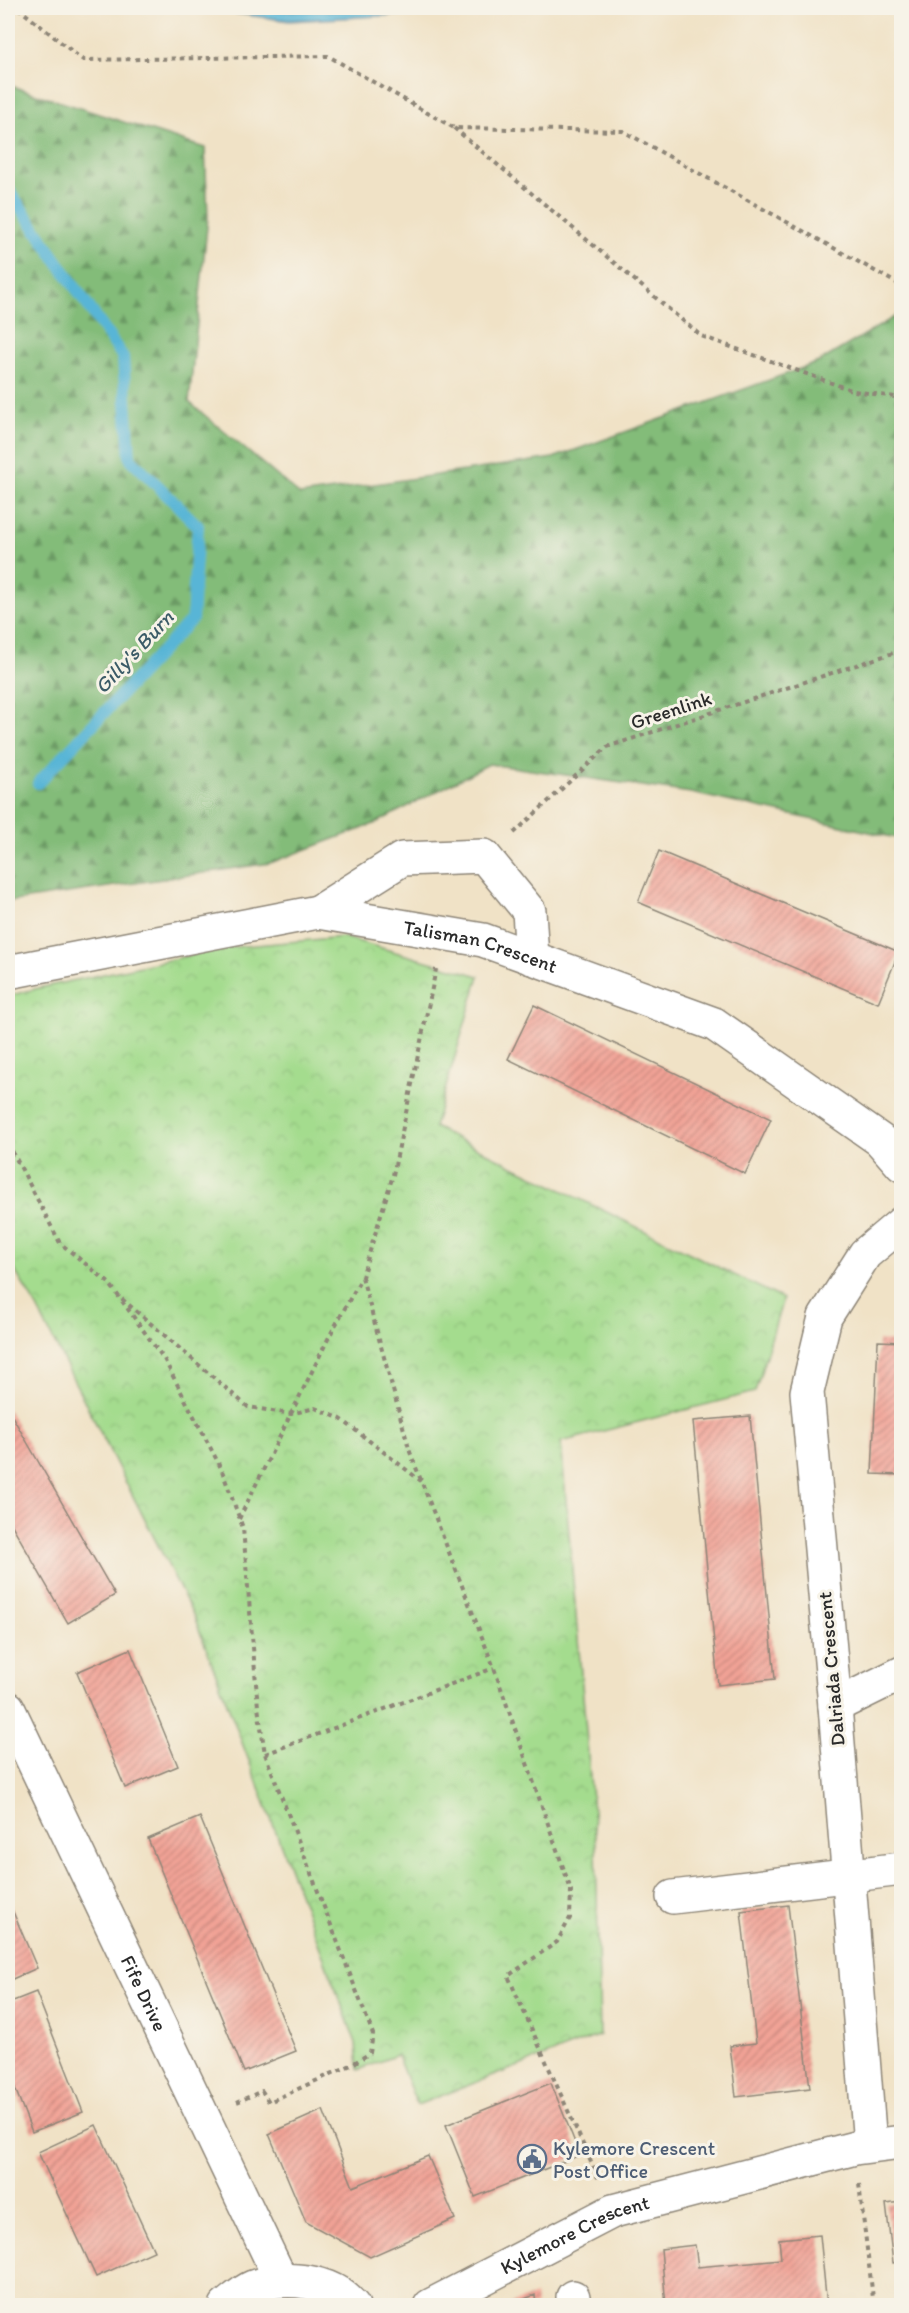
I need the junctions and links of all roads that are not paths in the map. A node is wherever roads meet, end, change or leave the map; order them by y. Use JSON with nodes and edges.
{"nodes":[{"id":1,"x":318,"y":912,"type":"junction"},
{"id":2,"x":532,"y":958,"type":"junction"},
{"id":3,"x":8,"y":972,"type":"edge"},
{"id":4,"x":902,"y":1165,"type":"edge"},
{"id":5,"x":902,"y":1223,"type":"edge"},
{"id":6,"x":902,"y":1673,"type":"edge"},
{"id":7,"x":835,"y":1706,"type":"junction"},
{"id":8,"x":8,"y":1708,"type":"edge"},
{"id":9,"x":902,"y":1869,"type":"edge"},
{"id":10,"x":849,"y":1874,"type":"junction"},
{"id":11,"x":673,"y":1897,"type":"dead end"},
{"id":12,"x":876,"y":2145,"type":"edge"},
{"id":13,"x":281,"y":2280,"type":"junction"},
{"id":14,"x":226,"y":2306,"type":"edge"},
{"id":15,"x":353,"y":2306,"type":"edge"},
{"id":16,"x":430,"y":2306,"type":"edge"}],
"edges":[{"from":1,"to":2,"type":"street","name":"Talisman Crescent"},
{"from":1,"to":2,"type":"street"},
{"from":1,"to":3,"type":"street","name":"Talisman Crescent"},
{"from":2,"to":4,"type":"street","name":"Talisman Crescent"},
{"from":5,"to":7,"type":"street","name":"Dalriada Crescent"},
{"from":6,"to":7,"type":"street"},
{"from":7,"to":10,"type":"street","name":"Dalriada Crescent"},
{"from":8,"to":13,"type":"street","name":"Fife Drive"},
{"from":9,"to":10,"type":"street"},
{"from":10,"to":11,"type":"street"},
{"from":10,"to":12,"type":"street","name":"Dalriada Crescent"},
{"from":12,"to":16,"type":"street","name":"Kylemore Crescent"},
{"from":13,"to":14,"type":"street"},
{"from":13,"to":15,"type":"street"}]}
